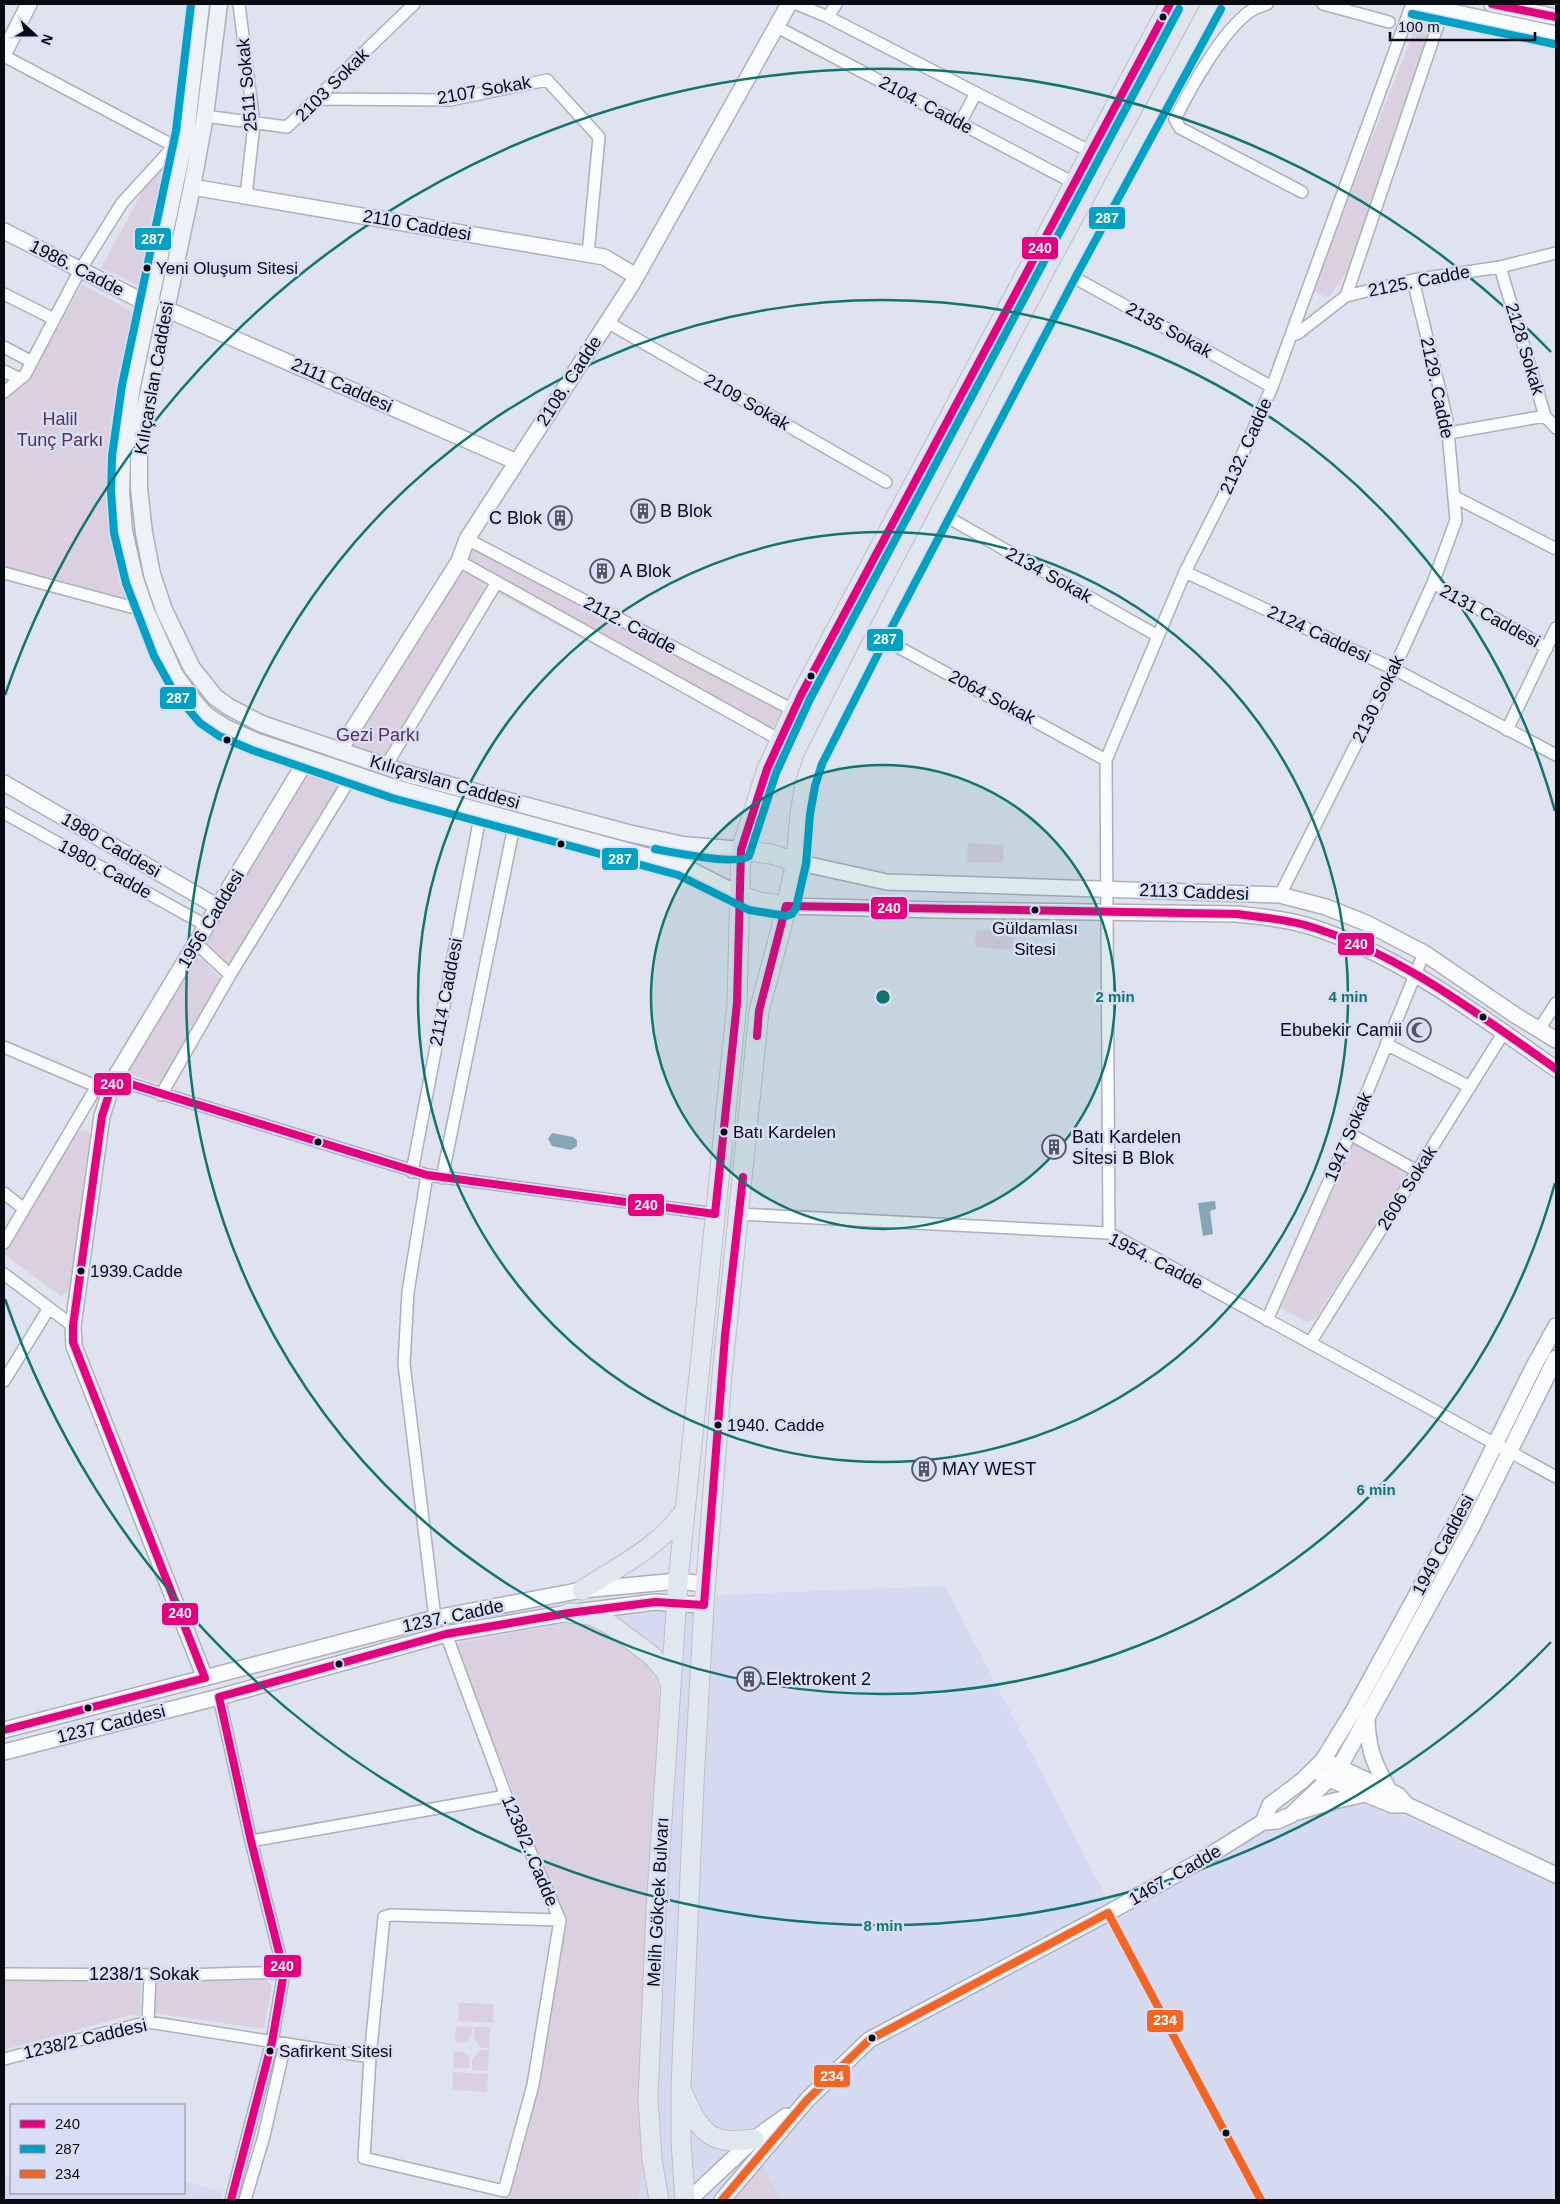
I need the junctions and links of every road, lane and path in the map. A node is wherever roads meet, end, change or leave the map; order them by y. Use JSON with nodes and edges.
{"nodes":[{"id":1,"x":29,"y":4,"type":"edge"},
{"id":2,"x":201,"y":4,"type":"edge"},
{"id":3,"x":219,"y":4,"type":"edge"},
{"id":4,"x":239,"y":4,"type":"edge"},
{"id":5,"x":414,"y":4,"type":"edge"},
{"id":6,"x":789,"y":4,"type":"edge"},
{"id":7,"x":797,"y":4,"type":"edge"},
{"id":8,"x":836,"y":4,"type":"edge"},
{"id":9,"x":1170,"y":4,"type":"edge"},
{"id":10,"x":1212,"y":4,"type":"edge"},
{"id":11,"x":1267,"y":4,"type":"edge"},
{"id":12,"x":1413,"y":4,"type":"edge"},
{"id":13,"x":1499,"y":4,"type":"edge"},
{"id":14,"x":1329,"y":5,"type":"edge"},
{"id":15,"x":1443,"y":10,"type":"junction"},
{"id":16,"x":1556,"y":16,"type":"edge"},
{"id":17,"x":828,"y":17,"type":"junction"},
{"id":18,"x":1389,"y":22,"type":"dead end"},
{"id":19,"x":777,"y":27,"type":"junction"},
{"id":20,"x":1556,"y":34,"type":"edge"},
{"id":21,"x":4,"y":54,"type":"edge"},
{"id":22,"x":976,"y":92,"type":"junction"},
{"id":23,"x":317,"y":99,"type":"junction"},
{"id":24,"x":205,"y":116,"type":"junction"},
{"id":25,"x":960,"y":123,"type":"junction"},
{"id":26,"x":254,"y":124,"type":"junction"},
{"id":27,"x":186,"y":132,"type":"junction"},
{"id":28,"x":174,"y":146,"type":"junction"},
{"id":29,"x":1091,"y":152,"type":"junction"},
{"id":30,"x":1074,"y":183,"type":"junction"},
{"id":31,"x":192,"y":187,"type":"junction"},
{"id":32,"x":1302,"y":192,"type":"dead end"},
{"id":33,"x":246,"y":196,"type":"junction"},
{"id":34,"x":4,"y":230,"type":"edge"},
{"id":35,"x":1556,"y":253,"type":"edge"},
{"id":36,"x":588,"y":254,"type":"junction"},
{"id":37,"x":1500,"y":266,"type":"junction"},
{"id":38,"x":80,"y":270,"type":"junction"},
{"id":39,"x":1066,"y":273,"type":"junction"},
{"id":40,"x":636,"y":276,"type":"junction"},
{"id":41,"x":1413,"y":280,"type":"junction"},
{"id":42,"x":4,"y":294,"type":"edge"},
{"id":43,"x":1346,"y":296,"type":"junction"},
{"id":44,"x":150,"y":305,"type":"junction"},
{"id":45,"x":166,"y":309,"type":"junction"},
{"id":46,"x":54,"y":319,"type":"junction"},
{"id":47,"x":607,"y":322,"type":"junction"},
{"id":48,"x":1294,"y":334,"type":"junction"},
{"id":49,"x":4,"y":347,"type":"edge"},
{"id":50,"x":32,"y":362,"type":"junction"},
{"id":51,"x":4,"y":371,"type":"edge"},
{"id":52,"x":20,"y":379,"type":"junction"},
{"id":53,"x":1272,"y":388,"type":"junction"},
{"id":54,"x":4,"y":392,"type":"edge"},
{"id":55,"x":1545,"y":416,"type":"junction"},
{"id":56,"x":1556,"y":428,"type":"edge"},
{"id":57,"x":1449,"y":433,"type":"junction"},
{"id":58,"x":517,"y":462,"type":"junction"},
{"id":59,"x":886,"y":482,"type":"dead end"},
{"id":60,"x":1455,"y":497,"type":"junction"},
{"id":61,"x":940,"y":513,"type":"junction"},
{"id":62,"x":467,"y":539,"type":"junction"},
{"id":63,"x":1556,"y":549,"type":"edge"},
{"id":64,"x":459,"y":561,"type":"junction"},
{"id":65,"x":1185,"y":572,"type":"junction"},
{"id":66,"x":4,"y":573,"type":"edge"},
{"id":67,"x":498,"y":582,"type":"junction"},
{"id":68,"x":1433,"y":583,"type":"junction"},
{"id":69,"x":146,"y":611,"type":"junction"},
{"id":70,"x":1556,"y":628,"type":"edge"},
{"id":71,"x":876,"y":635,"type":"junction"},
{"id":72,"x":1158,"y":636,"type":"junction"},
{"id":73,"x":1547,"y":648,"type":"junction"},
{"id":74,"x":1394,"y":669,"type":"junction"},
{"id":75,"x":793,"y":710,"type":"junction"},
{"id":76,"x":1507,"y":730,"type":"junction"},
{"id":77,"x":780,"y":740,"type":"junction"},
{"id":78,"x":339,"y":751,"type":"junction"},
{"id":79,"x":1556,"y":755,"type":"edge"},
{"id":80,"x":307,"y":759,"type":"junction"},
{"id":81,"x":1106,"y":760,"type":"junction"},
{"id":82,"x":386,"y":766,"type":"junction"},
{"id":83,"x":353,"y":774,"type":"junction"},
{"id":84,"x":4,"y":783,"type":"edge"},
{"id":85,"x":481,"y":812,"type":"junction"},
{"id":86,"x":4,"y":813,"type":"edge"},
{"id":87,"x":515,"y":821,"type":"junction"},
{"id":88,"x":741,"y":850,"type":"junction"},
{"id":89,"x":796,"y":862,"type":"junction"},
{"id":90,"x":1108,"y":889,"type":"junction"},
{"id":91,"x":739,"y":895,"type":"junction"},
{"id":92,"x":1280,"y":895,"type":"junction"},
{"id":93,"x":786,"y":906,"type":"junction"},
{"id":94,"x":218,"y":907,"type":"junction"},
{"id":95,"x":1108,"y":912,"type":"junction"},
{"id":96,"x":207,"y":926,"type":"junction"},
{"id":97,"x":196,"y":943,"type":"junction"},
{"id":98,"x":1424,"y":953,"type":"junction"},
{"id":99,"x":230,"y":974,"type":"junction"},
{"id":100,"x":1414,"y":975,"type":"junction"},
{"id":101,"x":1556,"y":1003,"type":"edge"},
{"id":102,"x":1540,"y":1028,"type":"junction"},
{"id":103,"x":1504,"y":1032,"type":"junction"},
{"id":104,"x":1556,"y":1040,"type":"edge"},
{"id":105,"x":1386,"y":1044,"type":"junction"},
{"id":106,"x":4,"y":1047,"type":"edge"},
{"id":107,"x":1556,"y":1069,"type":"edge"},
{"id":108,"x":107,"y":1086,"type":"junction"},
{"id":109,"x":1470,"y":1087,"type":"junction"},
{"id":110,"x":160,"y":1094,"type":"junction"},
{"id":111,"x":1350,"y":1134,"type":"junction"},
{"id":112,"x":1417,"y":1171,"type":"junction"},
{"id":113,"x":412,"y":1172,"type":"junction"},
{"id":114,"x":427,"y":1175,"type":"junction"},
{"id":115,"x":442,"y":1178,"type":"junction"},
{"id":116,"x":4,"y":1193,"type":"edge"},
{"id":117,"x":24,"y":1209,"type":"junction"},
{"id":118,"x":715,"y":1214,"type":"junction"},
{"id":119,"x":740,"y":1214,"type":"junction"},
{"id":120,"x":1109,"y":1233,"type":"junction"},
{"id":121,"x":4,"y":1243,"type":"edge"},
{"id":122,"x":4,"y":1274,"type":"edge"},
{"id":123,"x":49,"y":1308,"type":"junction"},
{"id":124,"x":1267,"y":1320,"type":"junction"},
{"id":125,"x":73,"y":1326,"type":"junction"},
{"id":126,"x":1556,"y":1326,"type":"edge"},
{"id":127,"x":1310,"y":1343,"type":"junction"},
{"id":128,"x":1556,"y":1358,"type":"edge"},
{"id":129,"x":4,"y":1381,"type":"edge"},
{"id":130,"x":1502,"y":1447,"type":"junction"},
{"id":131,"x":1556,"y":1477,"type":"edge"},
{"id":132,"x":686,"y":1509,"type":"junction"},
{"id":133,"x":678,"y":1581,"type":"junction"},
{"id":134,"x":706,"y":1584,"type":"junction"},
{"id":135,"x":582,"y":1590,"type":"junction"},
{"id":136,"x":677,"y":1602,"type":"junction"},
{"id":137,"x":704,"y":1605,"type":"junction"},
{"id":138,"x":569,"y":1613,"type":"junction"},
{"id":139,"x":435,"y":1618,"type":"junction"},
{"id":140,"x":446,"y":1634,"type":"junction"},
{"id":141,"x":205,"y":1678,"type":"junction"},
{"id":142,"x":671,"y":1686,"type":"junction"},
{"id":143,"x":219,"y":1696,"type":"junction"},
{"id":144,"x":1368,"y":1715,"type":"junction"},
{"id":145,"x":4,"y":1730,"type":"edge"},
{"id":146,"x":4,"y":1752,"type":"edge"},
{"id":147,"x":1322,"y":1760,"type":"junction"},
{"id":148,"x":1311,"y":1771,"type":"junction"},
{"id":149,"x":1334,"y":1774,"type":"junction"},
{"id":150,"x":1390,"y":1792,"type":"junction"},
{"id":151,"x":1365,"y":1794,"type":"junction"},
{"id":152,"x":506,"y":1796,"type":"junction"},
{"id":153,"x":1407,"y":1805,"type":"junction"},
{"id":154,"x":1291,"y":1815,"type":"junction"},
{"id":155,"x":1264,"y":1822,"type":"junction"},
{"id":156,"x":252,"y":1841,"type":"junction"},
{"id":157,"x":1556,"y":1875,"type":"edge"},
{"id":158,"x":560,"y":1920,"type":"junction"},
{"id":159,"x":284,"y":1972,"type":"junction"},
{"id":160,"x":4,"y":1974,"type":"edge"},
{"id":161,"x":150,"y":1975,"type":"junction"},
{"id":162,"x":148,"y":2022,"type":"junction"},
{"id":163,"x":272,"y":2042,"type":"junction"},
{"id":164,"x":285,"y":2044,"type":"junction"},
{"id":165,"x":370,"y":2057,"type":"junction"},
{"id":166,"x":4,"y":2059,"type":"edge"},
{"id":167,"x":681,"y":2088,"type":"junction"},
{"id":168,"x":807,"y":2100,"type":"junction"},
{"id":169,"x":754,"y":2139,"type":"junction"},
{"id":170,"x":231,"y":2199,"type":"edge"},
{"id":171,"x":246,"y":2200,"type":"edge"},
{"id":172,"x":659,"y":2200,"type":"edge"},
{"id":173,"x":685,"y":2200,"type":"edge"},
{"id":174,"x":722,"y":2200,"type":"edge"}],
"edges":[{"from":1,"to":21,"type":"street"},
{"from":2,"to":27,"type":"main road","name":"Kılıçarslan Caddesi"},
{"from":3,"to":24,"type":"main road","name":"Kılıçarslan Caddesi"},
{"from":4,"to":26,"type":"street","name":"2511 Sokak"},
{"from":5,"to":23,"type":"street","name":"2103 Sokak"},
{"from":6,"to":19,"type":"street","name":"2108. Cadde"},
{"from":7,"to":17,"type":"street","name":"2104. Cadde"},
{"from":8,"to":17,"type":"street"},
{"from":9,"to":29,"type":"main road"},
{"from":10,"to":39,"type":"main road"},
{"from":11,"to":32,"type":"street"},
{"from":12,"to":15,"type":"street"},
{"from":12,"to":48,"type":"street","name":"2132. Cadde"},
{"from":13,"to":16,"type":"street"},
{"from":14,"to":18,"type":"street"},
{"from":15,"to":20,"type":"street"},
{"from":15,"to":43,"type":"street"},
{"from":17,"to":22,"type":"street","name":"2104. Cadde"},
{"from":19,"to":25,"type":"street","name":"2104. Cadde"},
{"from":19,"to":40,"type":"street","name":"2108. Cadde"},
{"from":21,"to":28,"type":"street"},
{"from":22,"to":25,"type":"street"},
{"from":22,"to":29,"type":"street","name":"2104. Cadde"},
{"from":23,"to":26,"type":"street","name":"2103 Sokak"},
{"from":23,"to":36,"type":"street","name":"2107 Sokak"},
{"from":24,"to":26,"type":"street","name":"2103 Sokak"},
{"from":24,"to":31,"type":"main road","name":"Kılıçarslan Caddesi"},
{"from":25,"to":30,"type":"street","name":"2104. Cadde"},
{"from":26,"to":33,"type":"street","name":"2511 Sokak"},
{"from":27,"to":28,"type":"street"},
{"from":27,"to":44,"type":"main road","name":"Kılıçarslan Caddesi"},
{"from":28,"to":38,"type":"street"},
{"from":29,"to":30,"type":"main road"},
{"from":30,"to":75,"type":"main road"},
{"from":31,"to":33,"type":"street","name":"2110 Caddesi"},
{"from":31,"to":45,"type":"main road","name":"Kılıçarslan Caddesi"},
{"from":33,"to":36,"type":"street","name":"2110 Caddesi"},
{"from":34,"to":38,"type":"street","name":"1986. Cadde"},
{"from":35,"to":37,"type":"street","name":"2125. Cadde"},
{"from":36,"to":40,"type":"street","name":"2110 Caddesi"},
{"from":37,"to":41,"type":"street","name":"2125. Cadde"},
{"from":37,"to":55,"type":"street","name":"2128 Sokak"},
{"from":38,"to":44,"type":"street","name":"1986. Cadde"},
{"from":38,"to":46,"type":"street"},
{"from":39,"to":53,"type":"street","name":"2135 Sokak"},
{"from":39,"to":61,"type":"main road"},
{"from":40,"to":47,"type":"street","name":"2108. Cadde"},
{"from":41,"to":43,"type":"street","name":"2125. Cadde"},
{"from":41,"to":57,"type":"street","name":"2129. Cadde"},
{"from":42,"to":46,"type":"street"},
{"from":43,"to":48,"type":"street","name":"2125. Cadde"},
{"from":44,"to":45,"type":"main road"},
{"from":44,"to":69,"type":"main road","name":"Kılıçarslan Caddesi"},
{"from":45,"to":58,"type":"street","name":"2111 Caddesi"},
{"from":45,"to":78,"type":"main road","name":"Kılıçarslan Caddesi"},
{"from":46,"to":50,"type":"street"},
{"from":47,"to":58,"type":"street","name":"2108. Cadde"},
{"from":47,"to":59,"type":"street","name":"2109 Sokak"},
{"from":48,"to":53,"type":"street","name":"2132. Cadde"},
{"from":49,"to":50,"type":"street"},
{"from":50,"to":52,"type":"street"},
{"from":51,"to":52,"type":"street"},
{"from":52,"to":54,"type":"street"},
{"from":53,"to":65,"type":"street","name":"2132. Cadde"},
{"from":55,"to":56,"type":"street","name":"2128 Sokak"},
{"from":55,"to":57,"type":"street"},
{"from":57,"to":60,"type":"street","name":"2129. Cadde"},
{"from":58,"to":62,"type":"street","name":"2108. Cadde"},
{"from":60,"to":63,"type":"street"},
{"from":60,"to":68,"type":"street","name":"2130 Sokak"},
{"from":61,"to":71,"type":"main road"},
{"from":61,"to":72,"type":"street","name":"2134 Sokak"},
{"from":62,"to":64,"type":"street","name":"2108. Cadde"},
{"from":62,"to":75,"type":"street","name":"2112. Cadde"},
{"from":64,"to":67,"type":"street","name":"2112. Cadde"},
{"from":64,"to":78,"type":"street","name":"2108. Cadde"},
{"from":65,"to":72,"type":"street","name":"2132. Cadde"},
{"from":65,"to":74,"type":"street","name":"2124 Caddesi"},
{"from":66,"to":69,"type":"street"},
{"from":67,"to":77,"type":"street","name":"2112. Cadde"},
{"from":67,"to":82,"type":"street"},
{"from":68,"to":73,"type":"street","name":"2131 Caddesi"},
{"from":68,"to":74,"type":"street","name":"2130 Sokak"},
{"from":69,"to":80,"type":"main road","name":"Kılıçarslan Caddesi"},
{"from":70,"to":73,"type":"street"},
{"from":71,"to":81,"type":"street","name":"2064 Sokak"},
{"from":71,"to":89,"type":"main road"},
{"from":72,"to":81,"type":"street","name":"2132. Cadde"},
{"from":73,"to":76,"type":"street"},
{"from":74,"to":76,"type":"street","name":"2124 Caddesi"},
{"from":74,"to":92,"type":"street","name":"2130 Sokak"},
{"from":75,"to":77,"type":"main road"},
{"from":76,"to":79,"type":"street","name":"2124 Caddesi"},
{"from":77,"to":88,"type":"main road"},
{"from":78,"to":82,"type":"main road","name":"Kılıçarslan Caddesi"},
{"from":80,"to":83,"type":"main road","name":"Kılıçarslan Caddesi"},
{"from":80,"to":94,"type":"street","name":"1956 Caddesi"},
{"from":81,"to":90,"type":"street","name":"2132. Cadde"},
{"from":82,"to":88,"type":"main road","name":"Kılıçarslan Caddesi"},
{"from":83,"to":85,"type":"main road","name":"Kılıçarslan Caddesi"},
{"from":83,"to":99,"type":"street"},
{"from":84,"to":94,"type":"street","name":"1980 Caddesi"},
{"from":85,"to":87,"type":"main road","name":"Kılıçarslan Caddesi"},
{"from":85,"to":113,"type":"street","name":"2114 Caddesi"},
{"from":86,"to":96,"type":"street","name":"1980. Cadde"},
{"from":87,"to":91,"type":"main road","name":"Kılıçarslan Caddesi"},
{"from":87,"to":115,"type":"street","name":"2114 Caddesi"},
{"from":88,"to":89,"type":"main road"},
{"from":88,"to":91,"type":"main road"},
{"from":89,"to":90,"type":"street","name":"2113 Caddesi"},
{"from":89,"to":93,"type":"main road"},
{"from":90,"to":92,"type":"street","name":"2113 Caddesi"},
{"from":90,"to":95,"type":"street","name":"2132. Cadde"},
{"from":91,"to":93,"type":"main road"},
{"from":91,"to":118,"type":"main road"},
{"from":92,"to":98,"type":"street","name":"2113 Caddesi"},
{"from":93,"to":95,"type":"street","name":"2113 Caddesi"},
{"from":93,"to":119,"type":"main road"},
{"from":94,"to":96,"type":"street","name":"1956 Caddesi"},
{"from":95,"to":100,"type":"street","name":"2113 Caddesi"},
{"from":95,"to":120,"type":"street","name":"2132. Cadde"},
{"from":96,"to":97,"type":"street","name":"1956 Caddesi"},
{"from":97,"to":99,"type":"street"},
{"from":97,"to":108,"type":"street","name":"1956 Caddesi"},
{"from":98,"to":100,"type":"street","name":"1947 Sokak"},
{"from":98,"to":102,"type":"street","name":"2113 Caddesi"},
{"from":99,"to":110,"type":"street"},
{"from":100,"to":103,"type":"street","name":"2113 Caddesi"},
{"from":100,"to":105,"type":"street","name":"1947 Sokak"},
{"from":101,"to":102,"type":"street"},
{"from":102,"to":104,"type":"street","name":"2113 Caddesi"},
{"from":103,"to":107,"type":"street","name":"2113 Caddesi"},
{"from":103,"to":109,"type":"street","name":"2606 Sokak"},
{"from":105,"to":109,"type":"street"},
{"from":105,"to":111,"type":"street","name":"1947 Sokak"},
{"from":106,"to":108,"type":"street"},
{"from":108,"to":110,"type":"street"},
{"from":108,"to":117,"type":"street"},
{"from":108,"to":125,"type":"street","name":"1956 Caddesi"},
{"from":109,"to":112,"type":"street","name":"2606 Sokak"},
{"from":110,"to":113,"type":"street"},
{"from":111,"to":112,"type":"street"},
{"from":111,"to":124,"type":"street","name":"1947 Sokak"},
{"from":112,"to":127,"type":"street","name":"2606 Sokak"},
{"from":113,"to":114,"type":"street"},
{"from":114,"to":115,"type":"street"},
{"from":114,"to":139,"type":"street"},
{"from":115,"to":118,"type":"street"},
{"from":116,"to":117,"type":"street"},
{"from":117,"to":121,"type":"street"},
{"from":118,"to":132,"type":"main road"},
{"from":119,"to":120,"type":"street","name":"1954. Cadde"},
{"from":119,"to":134,"type":"main road"},
{"from":120,"to":124,"type":"street","name":"1954. Cadde"},
{"from":122,"to":123,"type":"street"},
{"from":123,"to":125,"type":"street"},
{"from":123,"to":129,"type":"street"},
{"from":124,"to":127,"type":"street","name":"1954. Cadde"},
{"from":125,"to":141,"type":"street","name":"1956 Caddesi"},
{"from":126,"to":130,"type":"street","name":"1949 Caddesi"},
{"from":127,"to":130,"type":"street","name":"1954. Cadde"},
{"from":128,"to":130,"type":"street","name":"1949 Caddesi"},
{"from":130,"to":131,"type":"street","name":"1954. Cadde"},
{"from":130,"to":144,"type":"street","name":"1949 Caddesi"},
{"from":130,"to":147,"type":"street","name":"1949 Caddesi"},
{"from":132,"to":133,"type":"main road"},
{"from":132,"to":135,"type":"main road"},
{"from":133,"to":134,"type":"street","name":"1237. Cadde"},
{"from":133,"to":135,"type":"street","name":"1237. Cadde"},
{"from":133,"to":136,"type":"main road"},
{"from":134,"to":137,"type":"main road"},
{"from":135,"to":139,"type":"street","name":"1237. Cadde"},
{"from":136,"to":137,"type":"street","name":"1237. Cadde"},
{"from":136,"to":138,"type":"street","name":"1237. Cadde"},
{"from":136,"to":142,"type":"main road","name":"Melih Gökçek Bulvarı"},
{"from":137,"to":167,"type":"main road","name":"Melih Gökçek Bulvarı"},
{"from":138,"to":140,"type":"street","name":"1237. Cadde"},
{"from":138,"to":142,"type":"main road"},
{"from":139,"to":141,"type":"street","name":"1237. Cadde"},
{"from":140,"to":143,"type":"street","name":"1237. Cadde"},
{"from":140,"to":152,"type":"street","name":"1238/2. Cadde"},
{"from":141,"to":145,"type":"street","name":"1237 Caddesi"},
{"from":142,"to":172,"type":"main road","name":"Melih Gökçek Bulvarı"},
{"from":143,"to":146,"type":"street","name":"1237 Caddesi"},
{"from":143,"to":156,"type":"street"},
{"from":144,"to":149,"type":"street","name":"1949 Caddesi"},
{"from":144,"to":150,"type":"street"},
{"from":147,"to":148,"type":"street"},
{"from":147,"to":149,"type":"street"},
{"from":148,"to":149,"type":"street"},
{"from":148,"to":155,"type":"street"},
{"from":149,"to":150,"type":"street"},
{"from":149,"to":151,"type":"street"},
{"from":149,"to":154,"type":"street","name":"1467. Cadde"},
{"from":150,"to":153,"type":"street"},
{"from":151,"to":153,"type":"street"},
{"from":151,"to":154,"type":"street"},
{"from":152,"to":156,"type":"street"},
{"from":152,"to":158,"type":"street","name":"1238/2. Cadde"},
{"from":153,"to":157,"type":"street"},
{"from":154,"to":155,"type":"street","name":"1467. Cadde"},
{"from":155,"to":168,"type":"street","name":"1467. Cadde"},
{"from":156,"to":159,"type":"street"},
{"from":158,"to":165,"type":"street"},
{"from":158,"to":165,"type":"street","name":"1238/2. Cadde"},
{"from":159,"to":161,"type":"street","name":"1238/1 Sokak"},
{"from":159,"to":163,"type":"street"},
{"from":160,"to":161,"type":"street","name":"1238/1 Sokak"},
{"from":161,"to":162,"type":"street"},
{"from":162,"to":163,"type":"street","name":"1238/2 Caddesi"},
{"from":162,"to":166,"type":"street","name":"1238/2 Caddesi"},
{"from":163,"to":164,"type":"street","name":"1238/2 Caddesi"},
{"from":163,"to":170,"type":"street"},
{"from":164,"to":165,"type":"street","name":"1238/2 Caddesi"},
{"from":164,"to":171,"type":"street"},
{"from":167,"to":169,"type":"main road"},
{"from":167,"to":173,"type":"main road","name":"Melih Gökçek Bulvarı"},
{"from":168,"to":169,"type":"street","name":"1467. Cadde"},
{"from":168,"to":174,"type":"street","name":"1467. Cadde"},
{"from":169,"to":173,"type":"street","name":"1467. Cadde"},
{"from":170,"to":171,"type":"street"}]}
